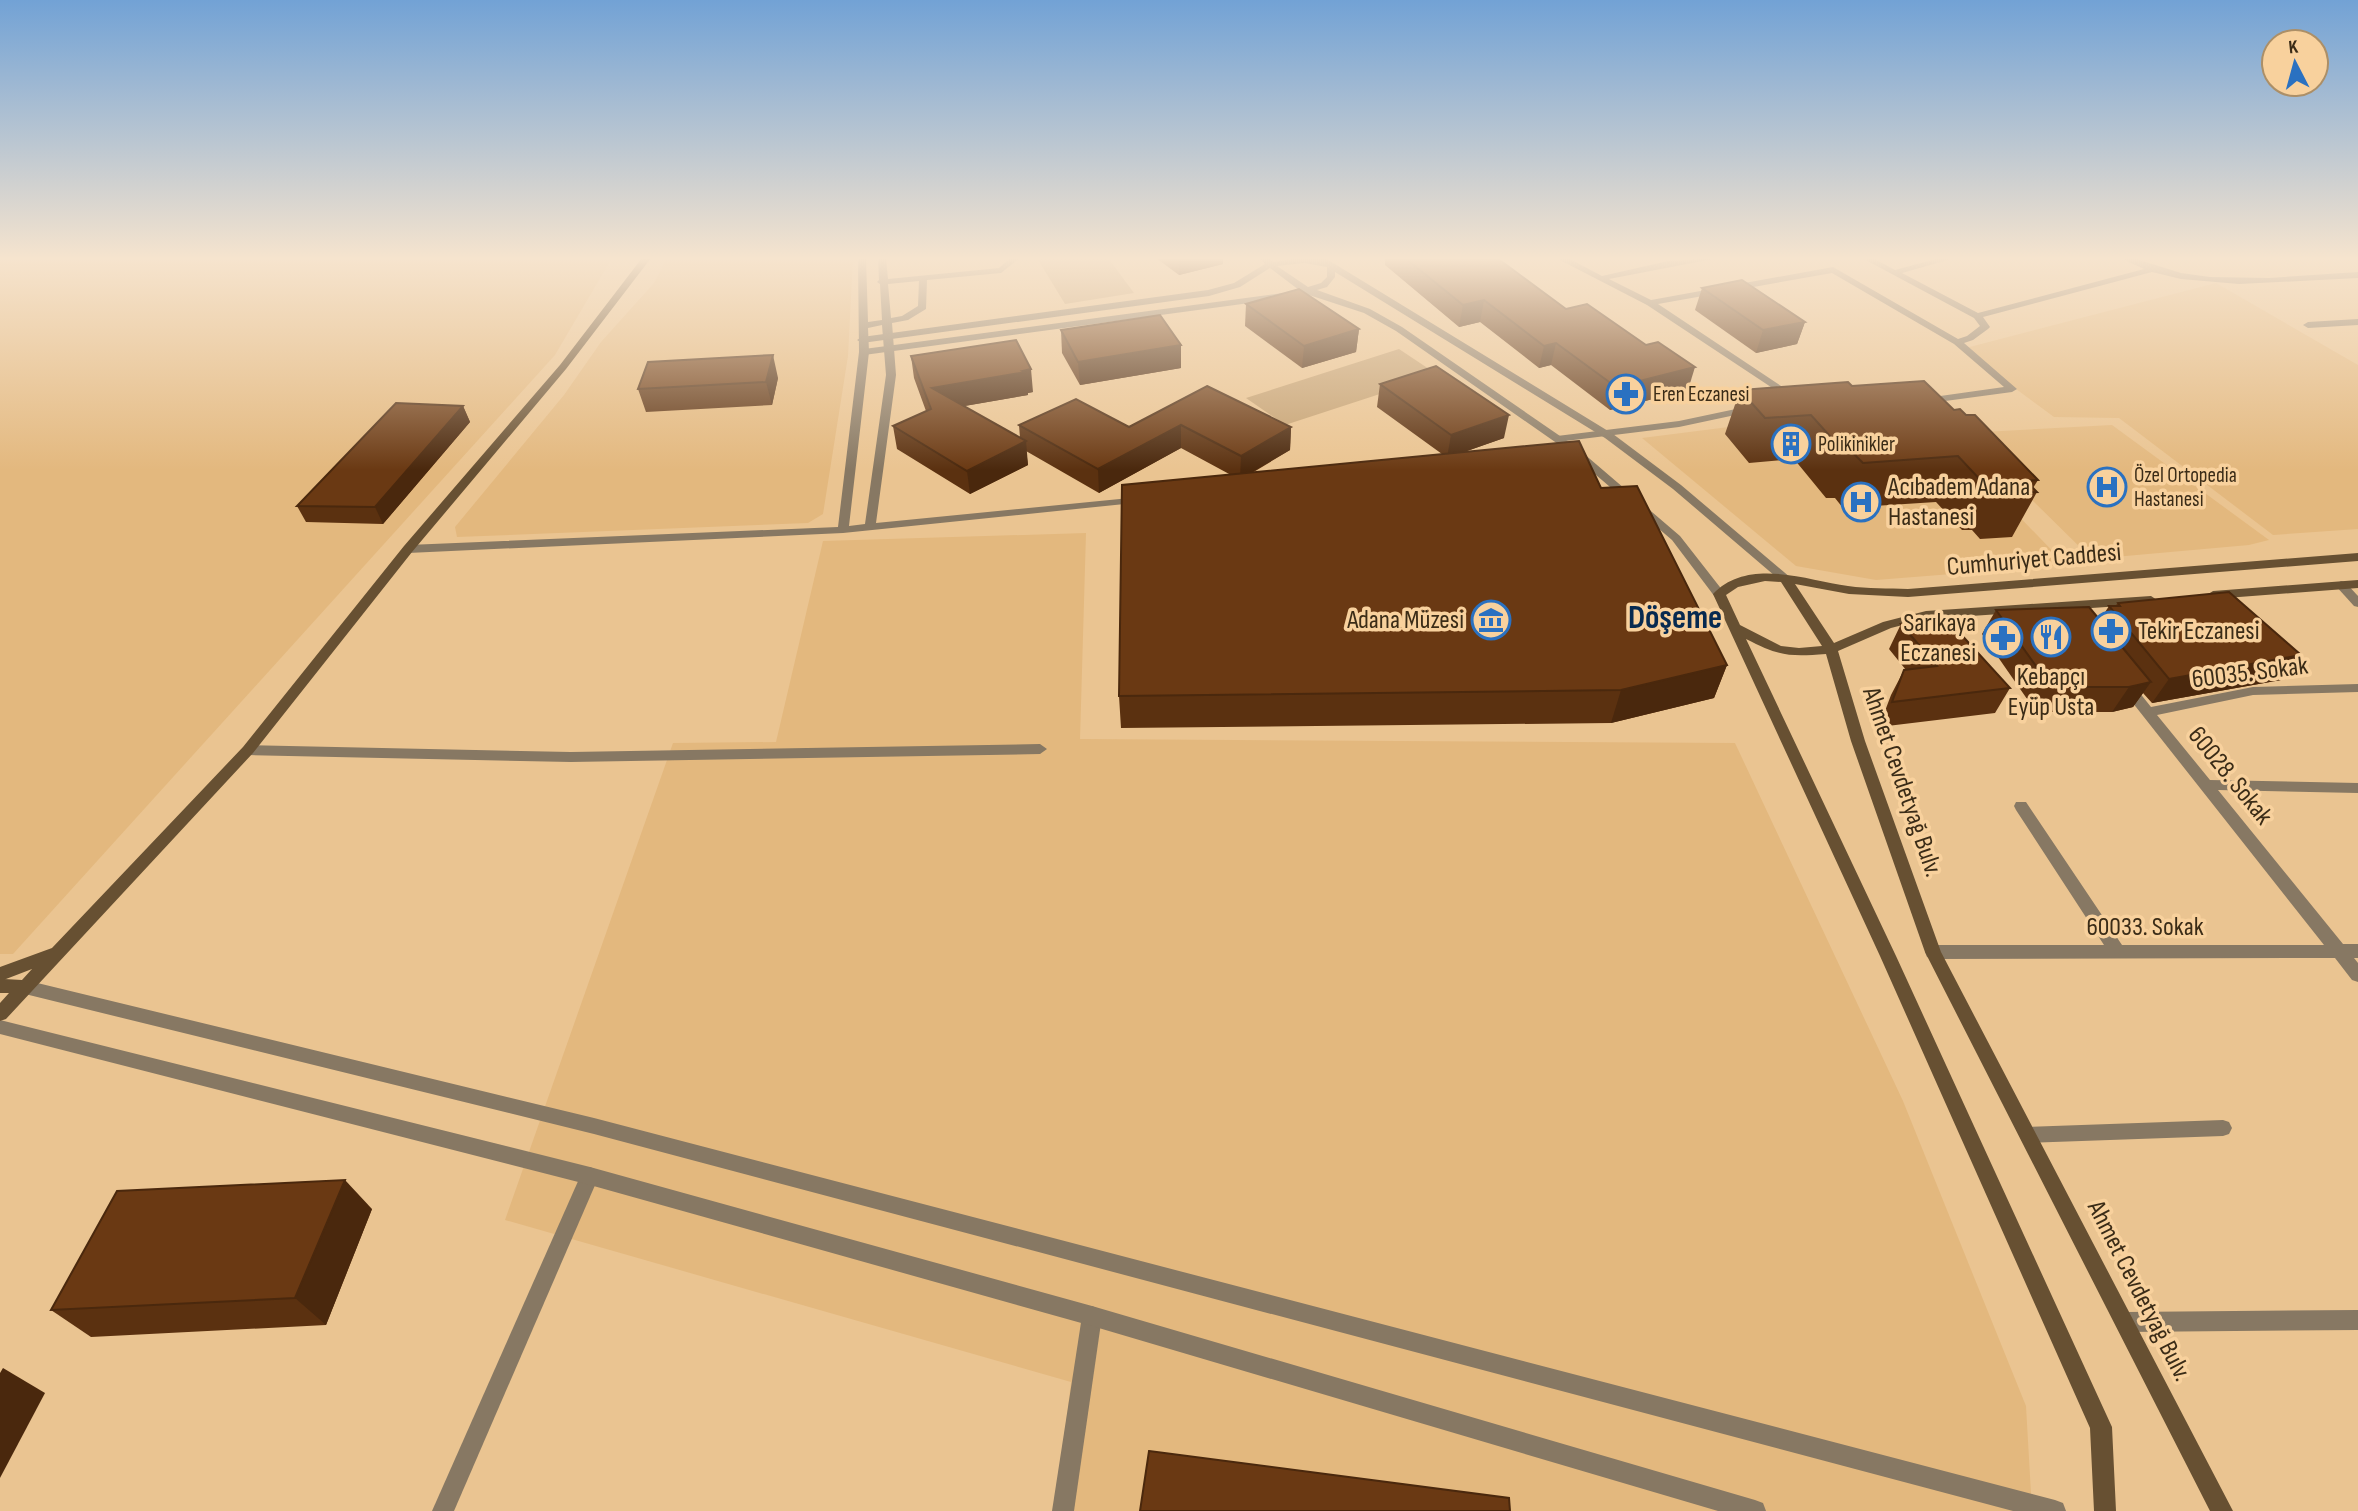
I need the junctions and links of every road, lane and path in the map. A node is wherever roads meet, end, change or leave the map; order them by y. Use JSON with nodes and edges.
{"nodes":[{"id":1,"x":593,"y":329,"type":"edge"},
{"id":2,"x":863,"y":329,"type":"edge"},
{"id":3,"x":888,"y":329,"type":"edge"},
{"id":4,"x":931,"y":329,"type":"edge"},
{"id":5,"x":1028,"y":329,"type":"edge"},
{"id":6,"x":1398,"y":329,"type":"edge"},
{"id":7,"x":1433,"y":329,"type":"edge"},
{"id":8,"x":1688,"y":329,"type":"edge"},
{"id":9,"x":1933,"y":329,"type":"edge"},
{"id":10,"x":1983,"y":329,"type":"edge"},
{"id":11,"x":888,"y":334,"type":"junction"},
{"id":12,"x":862,"y":340,"type":"junction"},
{"id":13,"x":1957,"y":342,"type":"junction"},
{"id":14,"x":890,"y":347,"type":"junction"},
{"id":15,"x":864,"y":352,"type":"junction"},
{"id":16,"x":1786,"y":394,"type":"junction"},
{"id":17,"x":1800,"y":396,"type":"edge"},
{"id":18,"x":1906,"y":403,"type":"edge"},
{"id":19,"x":1774,"y":404,"type":"edge"},
{"id":20,"x":1761,"y":407,"type":"edge"},
{"id":21,"x":1604,"y":433,"type":"junction"},
{"id":22,"x":1557,"y":439,"type":"junction"},
{"id":23,"x":1580,"y":456,"type":"junction"},
{"id":24,"x":1562,"y":457,"type":"edge"},
{"id":25,"x":1147,"y":499,"type":"edge"},
{"id":26,"x":870,"y":527,"type":"junction"},
{"id":27,"x":843,"y":530,"type":"junction"},
{"id":28,"x":408,"y":549,"type":"junction"},
{"id":29,"x":2358,"y":557,"type":"edge"},
{"id":30,"x":1785,"y":578,"type":"junction"},
{"id":31,"x":2358,"y":584,"type":"edge"},
{"id":32,"x":2340,"y":585,"type":"junction"},
{"id":33,"x":1719,"y":594,"type":"junction"},
{"id":34,"x":2202,"y":596,"type":"edge"},
{"id":35,"x":2161,"y":599,"type":"edge"},
{"id":36,"x":2358,"y":603,"type":"edge"},
{"id":37,"x":1735,"y":628,"type":"junction"},
{"id":38,"x":1831,"y":649,"type":"junction"},
{"id":39,"x":2115,"y":670,"type":"edge"},
{"id":40,"x":2358,"y":688,"type":"edge"},
{"id":41,"x":2148,"y":712,"type":"junction"},
{"id":42,"x":1040,"y":749,"type":"dead end"},
{"id":43,"x":248,"y":750,"type":"junction"},
{"id":44,"x":2206,"y":785,"type":"junction"},
{"id":45,"x":2358,"y":788,"type":"edge"},
{"id":46,"x":2021,"y":806,"type":"dead end"},
{"id":47,"x":2117,"y":951,"type":"junction"},
{"id":48,"x":2339,"y":951,"type":"junction"},
{"id":49,"x":2358,"y":951,"type":"edge"},
{"id":50,"x":58,"y":952,"type":"junction"},
{"id":51,"x":1933,"y":952,"type":"junction"},
{"id":52,"x":0,"y":974,"type":"edge"},
{"id":53,"x":2358,"y":975,"type":"edge"},
{"id":54,"x":0,"y":986,"type":"edge"},
{"id":55,"x":25,"y":987,"type":"junction"},
{"id":56,"x":0,"y":1014,"type":"edge"},
{"id":57,"x":0,"y":1027,"type":"edge"},
{"id":58,"x":2223,"y":1128,"type":"dead end"},
{"id":59,"x":2028,"y":1135,"type":"junction"},
{"id":60,"x":590,"y":1176,"type":"junction"},
{"id":61,"x":1092,"y":1316,"type":"junction"},
{"id":62,"x":2358,"y":1320,"type":"edge"},
{"id":63,"x":2126,"y":1322,"type":"junction"},
{"id":64,"x":443,"y":1511,"type":"edge"},
{"id":65,"x":1063,"y":1511,"type":"edge"},
{"id":66,"x":1755,"y":1511,"type":"edge"},
{"id":67,"x":2056,"y":1511,"type":"edge"},
{"id":68,"x":2105,"y":1511,"type":"edge"},
{"id":69,"x":2222,"y":1511,"type":"edge"}],
"edges":[{"from":1,"to":28,"type":"main road"},
{"from":2,"to":12,"type":"street"},
{"from":3,"to":11,"type":"street"},
{"from":4,"to":11,"type":"street"},
{"from":5,"to":14,"type":"street"},
{"from":6,"to":22,"type":"street"},
{"from":7,"to":21,"type":"street","name":"Ahmet Cevdetyağ Bulv."},
{"from":8,"to":16,"type":"street"},
{"from":9,"to":13,"type":"street"},
{"from":10,"to":13,"type":"street"},
{"from":11,"to":12,"type":"street"},
{"from":11,"to":14,"type":"street"},
{"from":12,"to":15,"type":"street"},
{"from":13,"to":18,"type":"street"},
{"from":14,"to":15,"type":"street"},
{"from":14,"to":26,"type":"street"},
{"from":15,"to":27,"type":"street"},
{"from":16,"to":17,"type":"street"},
{"from":16,"to":19,"type":"street"},
{"from":20,"to":21,"type":"street"},
{"from":21,"to":22,"type":"street"},
{"from":21,"to":30,"type":"street","name":"Ahmet Cevdetyağ Bulv."},
{"from":22,"to":23,"type":"street"},
{"from":23,"to":24,"type":"street"},
{"from":23,"to":33,"type":"street"},
{"from":25,"to":26,"type":"street"},
{"from":26,"to":27,"type":"street"},
{"from":27,"to":28,"type":"street"},
{"from":28,"to":43,"type":"main road"},
{"from":29,"to":30,"type":"main road","name":"Cumhuriyet Caddesi"},
{"from":30,"to":33,"type":"main road","name":"Cumhuriyet Caddesi"},
{"from":30,"to":38,"type":"main road","name":"Ahmet Cevdetyağ Bulv."},
{"from":31,"to":32,"type":"main road"},
{"from":32,"to":34,"type":"main road"},
{"from":32,"to":36,"type":"street"},
{"from":33,"to":37,"type":"main road"},
{"from":35,"to":38,"type":"main road","name":"Cumhuriyet Caddesi"},
{"from":37,"to":38,"type":"main road","name":"Cumhuriyet Caddesi"},
{"from":37,"to":68,"type":"main road"},
{"from":38,"to":51,"type":"main road","name":"Ahmet Cevdetyağ Bulv."},
{"from":39,"to":41,"type":"street","name":"60028. Sokak"},
{"from":40,"to":41,"type":"street","name":"60035. Sokak"},
{"from":41,"to":44,"type":"street","name":"60028. Sokak"},
{"from":42,"to":43,"type":"street"},
{"from":43,"to":50,"type":"main road"},
{"from":44,"to":45,"type":"street"},
{"from":44,"to":48,"type":"street","name":"60028. Sokak"},
{"from":46,"to":47,"type":"street"},
{"from":47,"to":48,"type":"street","name":"60033. Sokak"},
{"from":47,"to":51,"type":"street","name":"60033. Sokak"},
{"from":48,"to":49,"type":"street","name":"60033. Sokak"},
{"from":48,"to":53,"type":"street","name":"60028. Sokak"},
{"from":50,"to":52,"type":"main road"},
{"from":50,"to":55,"type":"main road"},
{"from":51,"to":59,"type":"main road","name":"Ahmet Cevdetyağ Bulv."},
{"from":54,"to":55,"type":"main road"},
{"from":55,"to":56,"type":"main road"},
{"from":55,"to":67,"type":"street"},
{"from":57,"to":60,"type":"street"},
{"from":58,"to":59,"type":"street"},
{"from":59,"to":63,"type":"main road","name":"Ahmet Cevdetyağ Bulv."},
{"from":60,"to":61,"type":"street"},
{"from":60,"to":64,"type":"street"},
{"from":61,"to":65,"type":"street"},
{"from":61,"to":66,"type":"street"},
{"from":62,"to":63,"type":"street"},
{"from":63,"to":69,"type":"main road","name":"Ahmet Cevdetyağ Bulv."}]}
